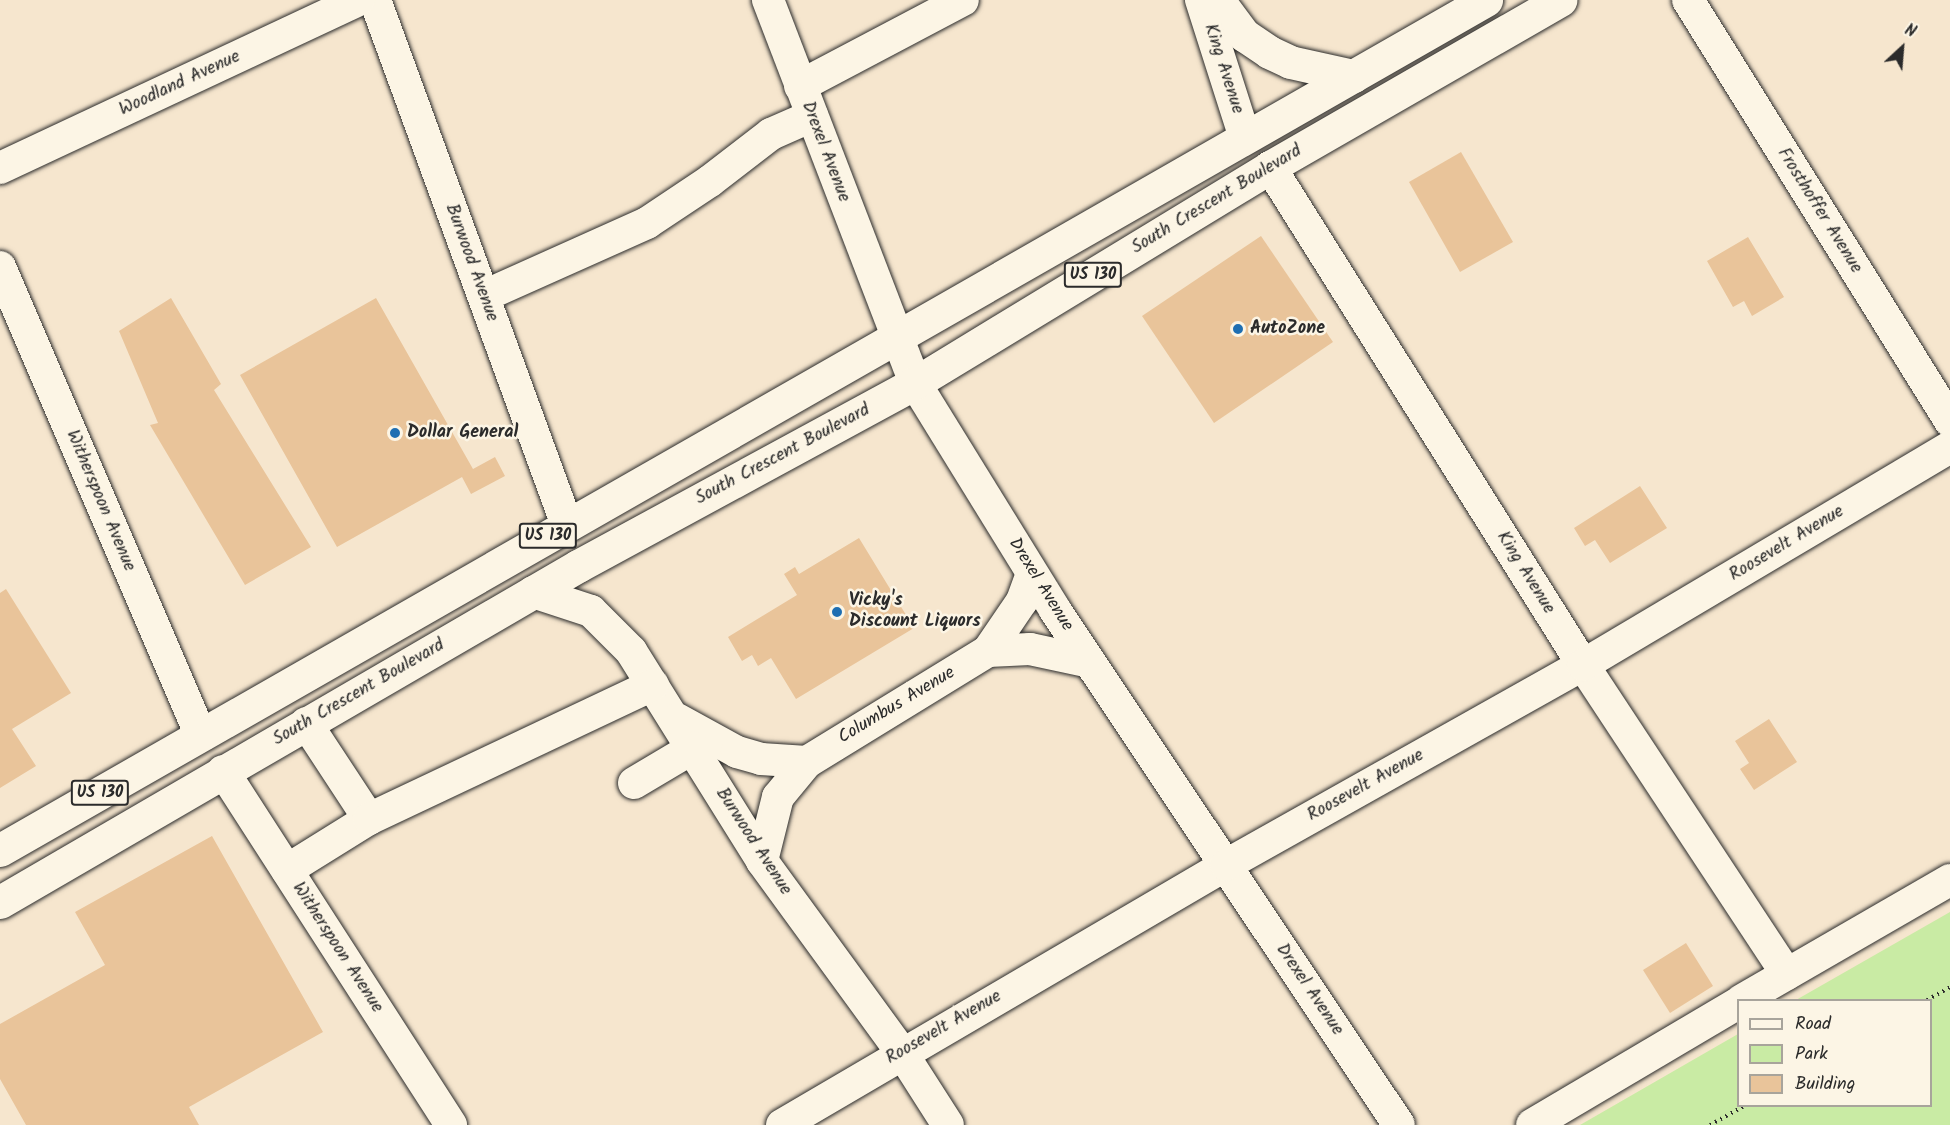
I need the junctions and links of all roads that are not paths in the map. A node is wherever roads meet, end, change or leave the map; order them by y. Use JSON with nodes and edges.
{"nodes":[{"id":1,"x":359,"y":0,"type":"edge"},
{"id":2,"x":375,"y":0,"type":"edge"},
{"id":3,"x":768,"y":0,"type":"edge"},
{"id":4,"x":1201,"y":0,"type":"edge"},
{"id":5,"x":1218,"y":0,"type":"edge"},
{"id":6,"x":1486,"y":0,"type":"edge"},
{"id":7,"x":1560,"y":0,"type":"edge"},
{"id":8,"x":1688,"y":0,"type":"edge"},
{"id":9,"x":960,"y":1,"type":"edge"},
{"id":10,"x":1353,"y":76,"type":"junction"},
{"id":11,"x":800,"y":86,"type":"junction"},
{"id":12,"x":812,"y":116,"type":"junction"},
{"id":13,"x":1245,"y":138,"type":"junction"},
{"id":14,"x":1270,"y":167,"type":"junction"},
{"id":15,"x":0,"y":168,"type":"edge"},
{"id":16,"x":0,"y":267,"type":"edge"},
{"id":17,"x":483,"y":296,"type":"junction"},
{"id":18,"x":895,"y":337,"type":"junction"},
{"id":19,"x":915,"y":383,"type":"junction"},
{"id":20,"x":1950,"y":421,"type":"edge"},
{"id":21,"x":1950,"y":447,"type":"edge"},
{"id":22,"x":567,"y":525,"type":"junction"},
{"id":23,"x":1032,"y":574,"type":"junction"},
{"id":24,"x":533,"y":592,"type":"junction"},
{"id":25,"x":988,"y":651,"type":"junction"},
{"id":26,"x":1090,"y":662,"type":"junction"},
{"id":27,"x":1583,"y":664,"type":"junction"},
{"id":28,"x":653,"y":685,"type":"junction"},
{"id":29,"x":674,"y":717,"type":"junction"},
{"id":30,"x":306,"y":723,"type":"junction"},
{"id":31,"x":201,"y":736,"type":"junction"},
{"id":32,"x":693,"y":748,"type":"junction"},
{"id":33,"x":807,"y":762,"type":"junction"},
{"id":34,"x":223,"y":771,"type":"junction"},
{"id":35,"x":633,"y":783,"type":"dead end"},
{"id":36,"x":369,"y":819,"type":"junction"},
{"id":37,"x":0,"y":850,"type":"edge"},
{"id":38,"x":762,"y":861,"type":"junction"},
{"id":39,"x":1226,"y":865,"type":"junction"},
{"id":40,"x":287,"y":870,"type":"junction"},
{"id":41,"x":1950,"y":880,"type":"edge"},
{"id":42,"x":0,"y":902,"type":"edge"},
{"id":43,"x":1786,"y":975,"type":"junction"},
{"id":44,"x":1744,"y":999,"type":"edge"},
{"id":45,"x":1737,"y":1004,"type":"edge"},
{"id":46,"x":902,"y":1053,"type":"junction"},
{"id":47,"x":451,"y":1125,"type":"edge"},
{"id":48,"x":782,"y":1125,"type":"edge"},
{"id":49,"x":948,"y":1125,"type":"edge"},
{"id":50,"x":1399,"y":1125,"type":"edge"},
{"id":51,"x":1532,"y":1125,"type":"edge"}],
"edges":[{"from":1,"to":15,"type":"street","name":"Woodland Avenue"},
{"from":2,"to":17,"type":"street","name":"Burwood Avenue"},
{"from":3,"to":11,"type":"street","name":"Drexel Avenue"},
{"from":4,"to":13,"type":"street","name":"King Avenue"},
{"from":5,"to":10,"type":"highway"},
{"from":6,"to":10,"type":"highway","number":"US 130"},
{"from":7,"to":14,"type":"highway","name":"South Crescent Boulevard","number":"US 130"},
{"from":8,"to":20,"type":"street","name":"Frosthoffer Avenue"},
{"from":9,"to":11,"type":"street"},
{"from":10,"to":13,"type":"highway","number":"US 130"},
{"from":11,"to":12,"type":"street","name":"Drexel Avenue"},
{"from":12,"to":17,"type":"street"},
{"from":12,"to":18,"type":"street","name":"Drexel Avenue"},
{"from":13,"to":18,"type":"highway","number":"US 130"},
{"from":14,"to":19,"type":"highway","name":"South Crescent Boulevard","number":"US 130"},
{"from":14,"to":27,"type":"street","name":"King Avenue"},
{"from":16,"to":31,"type":"street","name":"Witherspoon Avenue"},
{"from":17,"to":22,"type":"street","name":"Burwood Avenue"},
{"from":18,"to":19,"type":"street","name":"Drexel Avenue"},
{"from":18,"to":22,"type":"highway","number":"US 130"},
{"from":19,"to":23,"type":"street","name":"Drexel Avenue"},
{"from":19,"to":24,"type":"highway","name":"South Crescent Boulevard","number":"US 130"},
{"from":21,"to":27,"type":"street","name":"Roosevelt Avenue"},
{"from":22,"to":31,"type":"highway","number":"US 130"},
{"from":23,"to":25,"type":"street","name":"Columbus Avenue"},
{"from":23,"to":26,"type":"street","name":"Drexel Avenue"},
{"from":24,"to":28,"type":"street","name":"Burwood Avenue"},
{"from":24,"to":30,"type":"highway","name":"South Crescent Boulevard","number":"US 130"},
{"from":25,"to":26,"type":"street"},
{"from":25,"to":33,"type":"street","name":"Columbus Avenue"},
{"from":26,"to":39,"type":"street","name":"Drexel Avenue"},
{"from":27,"to":39,"type":"street","name":"Roosevelt Avenue"},
{"from":27,"to":43,"type":"street","name":"King Avenue"},
{"from":28,"to":29,"type":"street","name":"Burwood Avenue"},
{"from":28,"to":36,"type":"street"},
{"from":29,"to":32,"type":"street","name":"Burwood Avenue"},
{"from":29,"to":33,"type":"street"},
{"from":30,"to":34,"type":"highway","name":"South Crescent Boulevard","number":"US 130"},
{"from":30,"to":36,"type":"street"},
{"from":31,"to":37,"type":"highway","number":"US 130"},
{"from":32,"to":35,"type":"street"},
{"from":32,"to":38,"type":"street","name":"Burwood Avenue"},
{"from":33,"to":38,"type":"street","name":"Columbus Avenue"},
{"from":34,"to":40,"type":"street","name":"Witherspoon Avenue"},
{"from":34,"to":42,"type":"highway","name":"South Crescent Boulevard","number":"US 130"},
{"from":36,"to":40,"type":"street"},
{"from":38,"to":46,"type":"street","name":"Burwood Avenue"},
{"from":39,"to":46,"type":"street","name":"Roosevelt Avenue"},
{"from":39,"to":50,"type":"street","name":"Drexel Avenue"},
{"from":40,"to":47,"type":"street","name":"Witherspoon Avenue"},
{"from":41,"to":43,"type":"street"},
{"from":43,"to":44,"type":"street"},
{"from":45,"to":51,"type":"street"},
{"from":46,"to":48,"type":"street","name":"Roosevelt Avenue"},
{"from":46,"to":49,"type":"street","name":"Burwood Avenue"}]}
